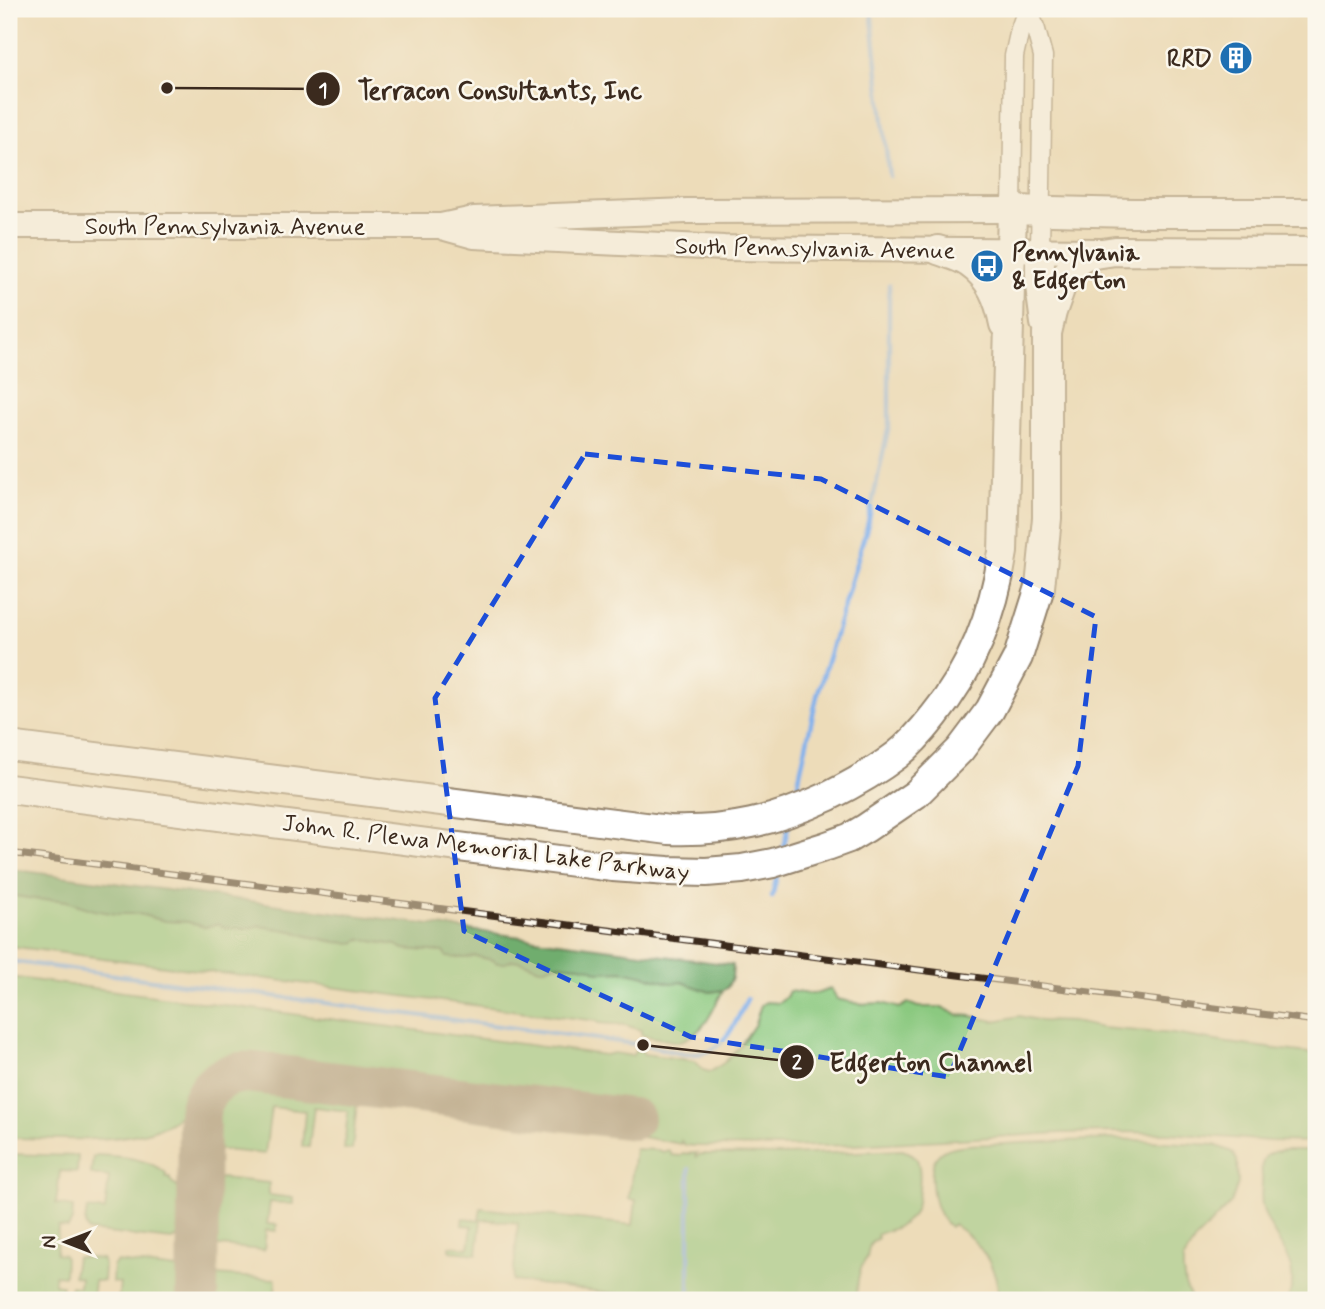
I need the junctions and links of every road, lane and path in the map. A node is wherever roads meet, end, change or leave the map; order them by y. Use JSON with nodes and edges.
{"nodes":[{"id":1,"x":1028,"y":9,"type":"edge"},
{"id":2,"x":1012,"y":210,"type":"junction"},
{"id":3,"x":1041,"y":211,"type":"junction"},
{"id":4,"x":713,"y":212,"type":"junction"},
{"id":5,"x":1316,"y":213,"type":"edge"},
{"id":6,"x":9,"y":226,"type":"edge"},
{"id":7,"x":441,"y":226,"type":"junction"},
{"id":8,"x":712,"y":248,"type":"junction"},
{"id":9,"x":938,"y":250,"type":"junction"},
{"id":10,"x":1011,"y":250,"type":"junction"},
{"id":11,"x":1040,"y":250,"type":"junction"},
{"id":12,"x":1115,"y":251,"type":"junction"},
{"id":13,"x":1316,"y":252,"type":"edge"},
{"id":14,"x":1046,"y":333,"type":"junction"},
{"id":15,"x":1009,"y":345,"type":"junction"},
{"id":16,"x":9,"y":746,"type":"edge"},
{"id":17,"x":9,"y":789,"type":"edge"}],
"edges":[{"from":1,"to":2,"type":"street"},
{"from":1,"to":3,"type":"street"},
{"from":2,"to":3,"type":"main road","name":"South Pennsylvania Avenue"},
{"from":2,"to":4,"type":"main road","name":"South Pennsylvania Avenue"},
{"from":2,"to":10,"type":"main road","name":"John R. Plewa Memorial Lake Parkway"},
{"from":3,"to":5,"type":"main road","name":"South Pennsylvania Avenue"},
{"from":3,"to":11,"type":"street"},
{"from":4,"to":7,"type":"main road","name":"South Pennsylvania Avenue"},
{"from":4,"to":8,"type":"main road"},
{"from":6,"to":7,"type":"main road","name":"South Pennsylvania Avenue"},
{"from":7,"to":8,"type":"main road","name":"South Pennsylvania Avenue"},
{"from":8,"to":9,"type":"main road","name":"South Pennsylvania Avenue"},
{"from":9,"to":10,"type":"main road","name":"South Pennsylvania Avenue"},
{"from":9,"to":15,"type":"main road"},
{"from":10,"to":11,"type":"main road","name":"South Pennsylvania Avenue"},
{"from":10,"to":15,"type":"main road","name":"John R. Plewa Memorial Lake Parkway"},
{"from":11,"to":12,"type":"main road","name":"South Pennsylvania Avenue"},
{"from":11,"to":14,"type":"main road"},
{"from":12,"to":13,"type":"main road","name":"South Pennsylvania Avenue"},
{"from":12,"to":14,"type":"main road","name":"John R. Plewa Memorial Lake Parkway"},
{"from":14,"to":17,"type":"main road","name":"John R. Plewa Memorial Lake Parkway"},
{"from":15,"to":16,"type":"main road","name":"John R. Plewa Memorial Lake Parkway"}]}
